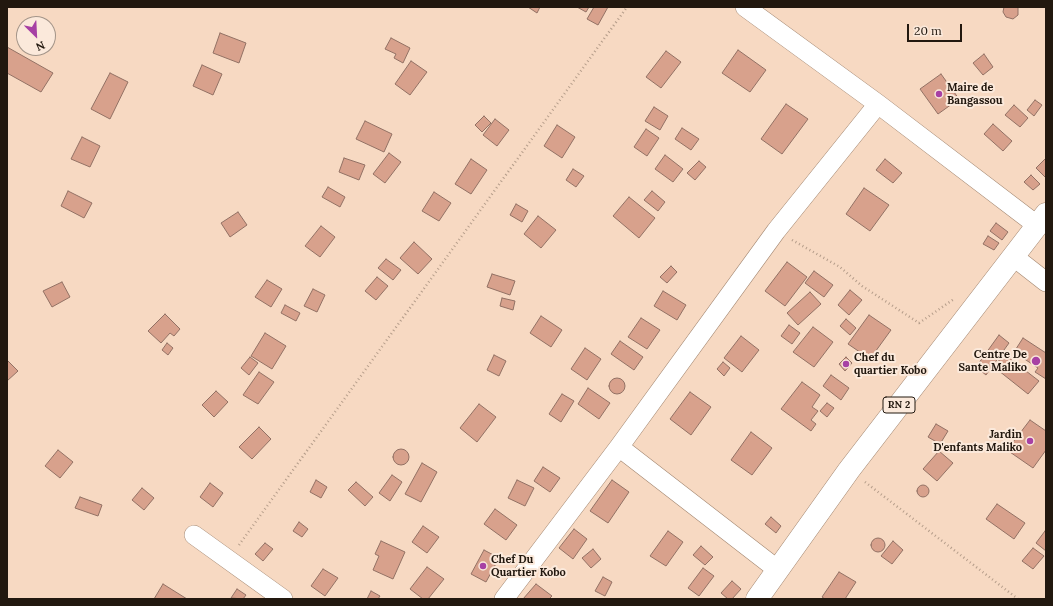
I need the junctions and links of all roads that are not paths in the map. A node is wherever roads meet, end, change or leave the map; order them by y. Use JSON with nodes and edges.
{"nodes":[{"id":1,"x":745,"y":7,"type":"edge"},
{"id":2,"x":878,"y":104,"type":"junction"},
{"id":3,"x":1042,"y":220,"type":"edge"},
{"id":4,"x":1014,"y":257,"type":"junction"},
{"id":5,"x":1046,"y":282,"type":"edge"},
{"id":6,"x":619,"y":447,"type":"junction"},
{"id":7,"x":194,"y":535,"type":"dead end"},
{"id":8,"x":778,"y":570,"type":"junction"},
{"id":9,"x":283,"y":599,"type":"edge"},
{"id":10,"x":504,"y":599,"type":"edge"},
{"id":11,"x":757,"y":599,"type":"edge"}],
"edges":[{"from":1,"to":2,"type":"street"},
{"from":2,"to":3,"type":"street"},
{"from":2,"to":6,"type":"street"},
{"from":3,"to":4,"type":"main road","number":"RN 2"},
{"from":4,"to":5,"type":"street"},
{"from":4,"to":8,"type":"main road","number":"RN 2"},
{"from":6,"to":8,"type":"street"},
{"from":6,"to":10,"type":"street"},
{"from":7,"to":9,"type":"street"},
{"from":8,"to":11,"type":"main road","number":"RN 2"}]}
